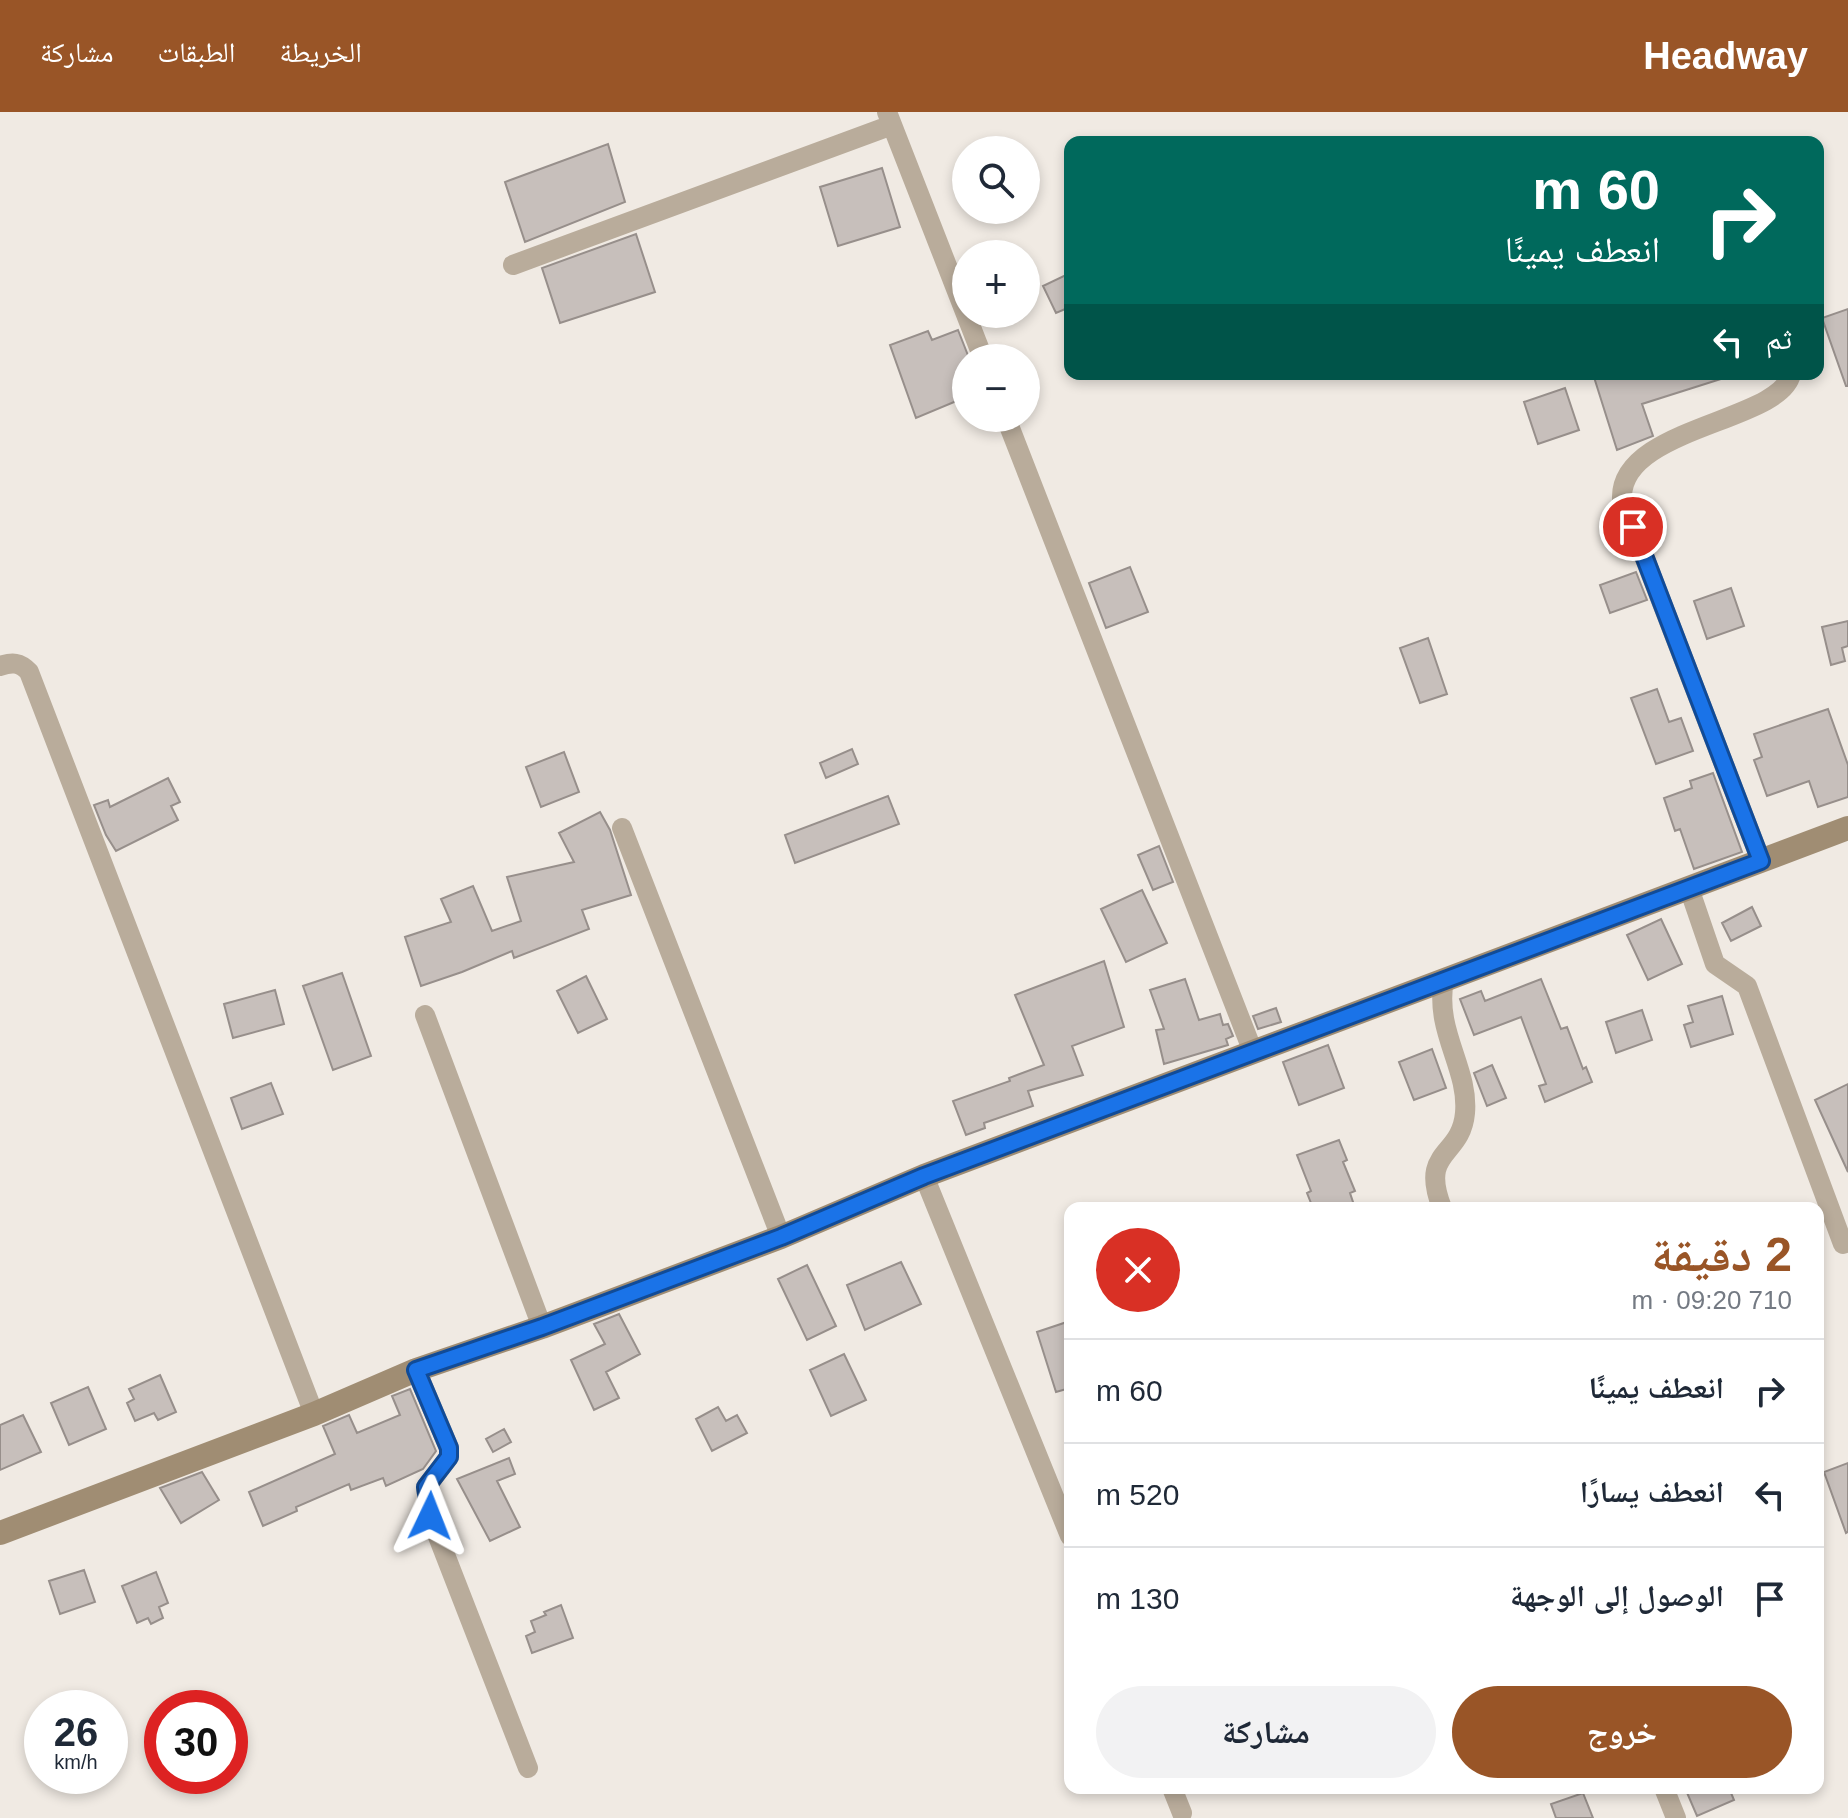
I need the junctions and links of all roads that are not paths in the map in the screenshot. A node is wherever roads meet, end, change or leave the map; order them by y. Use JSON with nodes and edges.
{"nodes":[{"id":1,"x":889,"y":119,"type":"edge"},
{"id":2,"x":513,"y":265,"type":"dead end"},
{"id":3,"x":977,"y":344,"type":"edge"},
{"id":4,"x":1789,"y":380,"type":"edge"},
{"id":5,"x":1011,"y":432,"type":"edge"},
{"id":6,"x":0,"y":666,"type":"edge"},
{"id":7,"x":622,"y":828,"type":"dead end"},
{"id":8,"x":1846,"y":835,"type":"edge"},
{"id":9,"x":1761,"y":861,"type":"junction"},
{"id":10,"x":1689,"y":888,"type":"junction"},
{"id":11,"x":1444,"y":980,"type":"junction"},
{"id":12,"x":425,"y":1015,"type":"dead end"},
{"id":13,"x":1253,"y":1052,"type":"junction"},
{"id":14,"x":924,"y":1176,"type":"junction"},
{"id":15,"x":1440,"y":1202,"type":"edge"},
{"id":16,"x":781,"y":1237,"type":"junction"},
{"id":17,"x":1843,"y":1244,"type":"dead end"},
{"id":18,"x":542,"y":1327,"type":"junction"},
{"id":19,"x":416,"y":1370,"type":"junction"},
{"id":20,"x":314,"y":1414,"type":"junction"},
{"id":21,"x":1064,"y":1521,"type":"edge"},
{"id":22,"x":0,"y":1533,"type":"edge"},
{"id":23,"x":528,"y":1768,"type":"dead end"},
{"id":24,"x":1174,"y":1794,"type":"edge"},
{"id":25,"x":1666,"y":1794,"type":"edge"},
{"id":26,"x":1182,"y":1813,"type":"dead end"},
{"id":27,"x":1676,"y":1818,"type":"edge"}],
"edges":[{"from":1,"to":2,"type":"street"},
{"from":1,"to":3,"type":"street"},
{"from":4,"to":9,"type":"street"},
{"from":5,"to":13,"type":"street"},
{"from":6,"to":20,"type":"street"},
{"from":7,"to":16,"type":"street"},
{"from":8,"to":9,"type":"street"},
{"from":9,"to":10,"type":"street"},
{"from":10,"to":11,"type":"street"},
{"from":10,"to":17,"type":"street"},
{"from":11,"to":13,"type":"street"},
{"from":11,"to":15,"type":"street"},
{"from":12,"to":18,"type":"street"},
{"from":13,"to":14,"type":"street"},
{"from":14,"to":16,"type":"street"},
{"from":14,"to":21,"type":"street"},
{"from":16,"to":18,"type":"street"},
{"from":18,"to":19,"type":"street"},
{"from":19,"to":20,"type":"street"},
{"from":19,"to":23,"type":"street"},
{"from":20,"to":22,"type":"street"},
{"from":24,"to":26,"type":"street"},
{"from":25,"to":27,"type":"street"}]}
